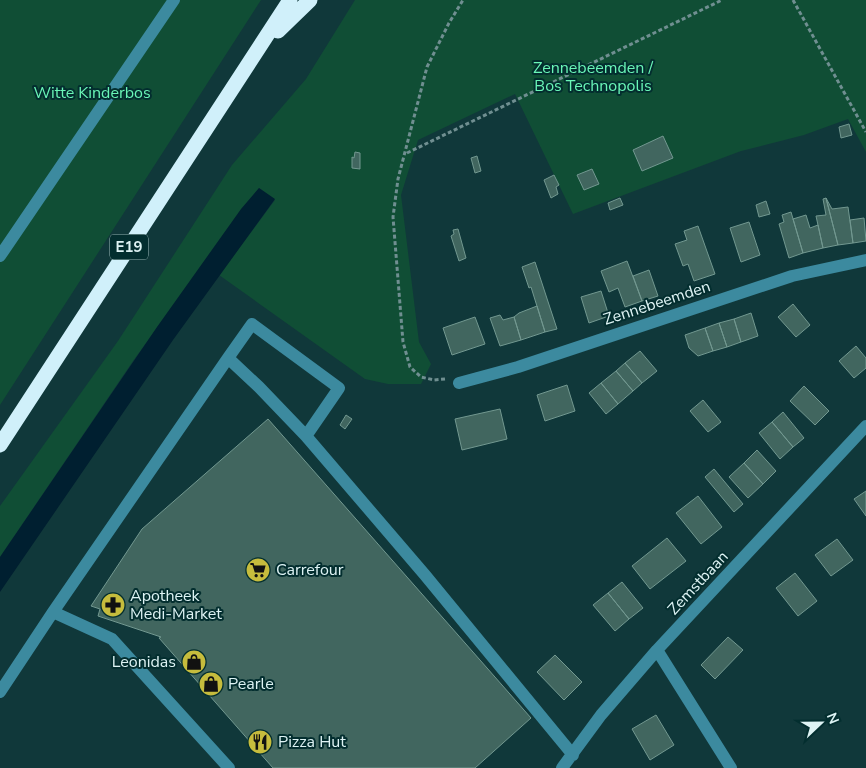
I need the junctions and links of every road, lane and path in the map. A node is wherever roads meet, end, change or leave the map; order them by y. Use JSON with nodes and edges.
{"nodes":[{"id":1,"x":174,"y":0,"type":"edge"},
{"id":2,"x":290,"y":0,"type":"edge"},
{"id":3,"x":310,"y":0,"type":"edge"},
{"id":4,"x":464,"y":0,"type":"edge"},
{"id":5,"x":722,"y":0,"type":"edge"},
{"id":6,"x":793,"y":0,"type":"edge"},
{"id":7,"x":259,"y":49,"type":"junction"},
{"id":8,"x":866,"y":132,"type":"edge"},
{"id":9,"x":406,"y":153,"type":"junction"},
{"id":10,"x":0,"y":256,"type":"edge"},
{"id":11,"x":866,"y":260,"type":"edge"},
{"id":12,"x":228,"y":358,"type":"junction"},
{"id":13,"x":459,"y":383,"type":"joint"},
{"id":14,"x":866,"y":426,"type":"edge"},
{"id":15,"x":306,"y":436,"type":"junction"},
{"id":16,"x":0,"y":445,"type":"edge"},
{"id":17,"x":53,"y":612,"type":"junction"},
{"id":18,"x":657,"y":650,"type":"junction"},
{"id":19,"x":0,"y":692,"type":"edge"},
{"id":20,"x":573,"y":755,"type":"junction"},
{"id":21,"x":229,"y":768,"type":"edge"},
{"id":22,"x":562,"y":768,"type":"edge"},
{"id":23,"x":731,"y":768,"type":"edge"}],
"edges":[{"from":1,"to":10,"type":"street"},
{"from":2,"to":7,"type":"highway","number":"E19"},
{"from":3,"to":7,"type":"highway"},
{"from":4,"to":9,"type":"path"},
{"from":5,"to":9,"type":"path"},
{"from":6,"to":8,"type":"path"},
{"from":7,"to":16,"type":"highway","number":"E19"},
{"from":9,"to":13,"type":"path"},
{"from":11,"to":13,"type":"street","name":"Zennebeemden"},
{"from":12,"to":15,"type":"street"},
{"from":12,"to":15,"type":"street"},
{"from":12,"to":17,"type":"street"},
{"from":14,"to":18,"type":"street","name":"Zemstbaan"},
{"from":15,"to":20,"type":"street"},
{"from":17,"to":19,"type":"street"},
{"from":17,"to":21,"type":"street"},
{"from":18,"to":20,"type":"street","name":"Zemstbaan"},
{"from":18,"to":23,"type":"street"},
{"from":20,"to":22,"type":"street","name":"Zemstbaan"}]}
